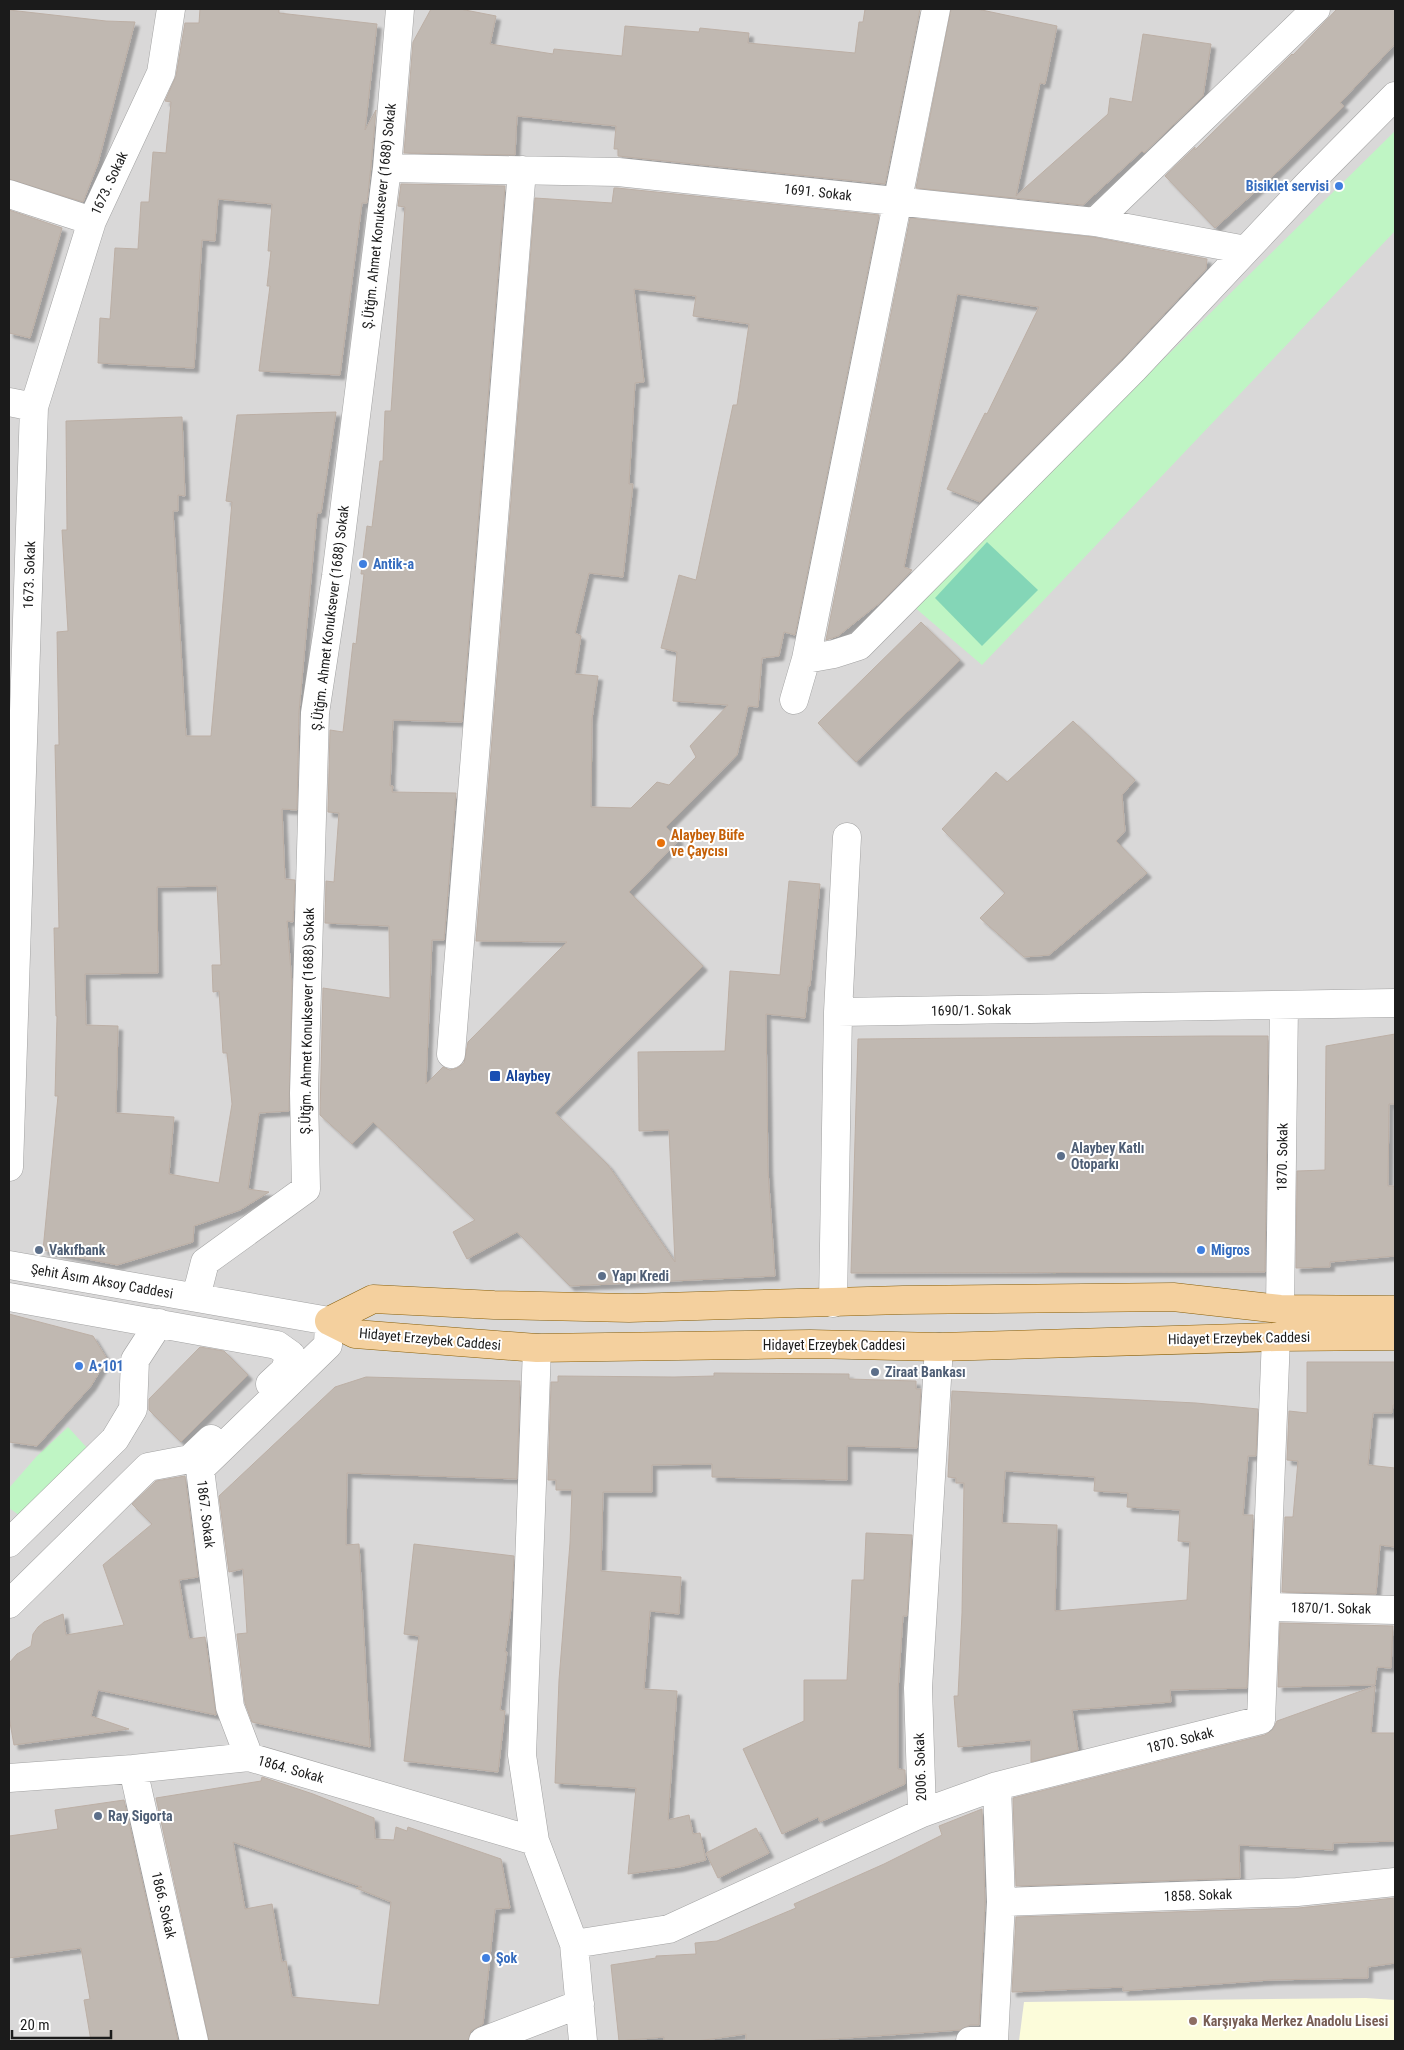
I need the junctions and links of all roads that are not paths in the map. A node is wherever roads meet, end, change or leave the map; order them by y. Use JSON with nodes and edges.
{"nodes":[{"id":1,"x":172,"y":9,"type":"edge"},
{"id":2,"x":400,"y":9,"type":"edge"},
{"id":3,"x":936,"y":9,"type":"edge"},
{"id":4,"x":1316,"y":9,"type":"edge"},
{"id":5,"x":1395,"y":96,"type":"edge"},
{"id":6,"x":387,"y":168,"type":"junction"},
{"id":7,"x":522,"y":170,"type":"junction"},
{"id":8,"x":9,"y":194,"type":"edge"},
{"id":9,"x":898,"y":200,"type":"junction"},
{"id":10,"x":92,"y":221,"type":"junction"},
{"id":11,"x":1095,"y":222,"type":"junction"},
{"id":12,"x":1246,"y":250,"type":"junction"},
{"id":13,"x":21,"y":405,"type":"edge"},
{"id":14,"x":806,"y":659,"type":"junction"},
{"id":15,"x":794,"y":700,"type":"dead end"},
{"id":16,"x":847,"y":837,"type":"dead end"},
{"id":17,"x":1395,"y":1003,"type":"edge"},
{"id":18,"x":1284,"y":1005,"type":"junction"},
{"id":19,"x":838,"y":1012,"type":"junction"},
{"id":20,"x":451,"y":1054,"type":"dead end"},
{"id":21,"x":9,"y":1167,"type":"edge"},
{"id":22,"x":9,"y":1265,"type":"edge"},
{"id":23,"x":9,"y":1297,"type":"edge"},
{"id":24,"x":196,"y":1297,"type":"junction"},
{"id":25,"x":833,"y":1303,"type":"junction"},
{"id":26,"x":1280,"y":1309,"type":"junction"},
{"id":27,"x":1395,"y":1310,"type":"edge"},
{"id":28,"x":329,"y":1321,"type":"junction"},
{"id":29,"x":159,"y":1324,"type":"junction"},
{"id":30,"x":1395,"y":1336,"type":"edge"},
{"id":31,"x":1276,"y":1337,"type":"junction"},
{"id":32,"x":939,"y":1347,"type":"junction"},
{"id":33,"x":537,"y":1348,"type":"junction"},
{"id":34,"x":9,"y":1543,"type":"edge"},
{"id":35,"x":9,"y":1604,"type":"edge"},
{"id":36,"x":1267,"y":1607,"type":"junction"},
{"id":37,"x":1395,"y":1610,"type":"edge"},
{"id":38,"x":249,"y":1757,"type":"junction"},
{"id":39,"x":133,"y":1769,"type":"junction"},
{"id":40,"x":9,"y":1778,"type":"edge"},
{"id":41,"x":997,"y":1786,"type":"junction"},
{"id":42,"x":922,"y":1814,"type":"junction"},
{"id":43,"x":535,"y":1841,"type":"junction"},
{"id":44,"x":1395,"y":1882,"type":"edge"},
{"id":45,"x":1001,"y":1902,"type":"junction"},
{"id":46,"x":574,"y":1944,"type":"junction"},
{"id":47,"x":580,"y":2004,"type":"junction"},
{"id":48,"x":194,"y":2041,"type":"edge"},
{"id":49,"x":483,"y":2041,"type":"edge"},
{"id":50,"x":583,"y":2041,"type":"edge"},
{"id":51,"x":970,"y":2041,"type":"edge"}],
"edges":[{"from":1,"to":10,"type":"street","name":"1673. Sokak"},
{"from":2,"to":6,"type":"street","name":"Ş.Ütğm. Ahmet Konuksever (1688) Sokak"},
{"from":3,"to":9,"type":"street"},
{"from":4,"to":11,"type":"street"},
{"from":5,"to":12,"type":"street"},
{"from":6,"to":7,"type":"street","name":"1691. Sokak"},
{"from":6,"to":24,"type":"street","name":"Ş.Ütğm. Ahmet Konuksever (1688) Sokak"},
{"from":7,"to":9,"type":"street","name":"1691. Sokak"},
{"from":7,"to":20,"type":"street"},
{"from":8,"to":10,"type":"street"},
{"from":9,"to":11,"type":"street","name":"1691. Sokak"},
{"from":9,"to":14,"type":"street"},
{"from":10,"to":13,"type":"street","name":"1673. Sokak"},
{"from":11,"to":12,"type":"street","name":"1691. Sokak"},
{"from":12,"to":14,"type":"street"},
{"from":13,"to":21,"type":"street","name":"1673. Sokak"},
{"from":14,"to":15,"type":"street"},
{"from":16,"to":19,"type":"street"},
{"from":17,"to":18,"type":"street","name":"1690/1. Sokak"},
{"from":18,"to":19,"type":"street","name":"1690/1. Sokak"},
{"from":18,"to":26,"type":"street","name":"1870. Sokak"},
{"from":19,"to":25,"type":"street"},
{"from":22,"to":24,"type":"street","name":"Şehit Âsım Aksoy Caddesi"},
{"from":23,"to":29,"type":"street"},
{"from":24,"to":28,"type":"street","name":"Şehit Âsım Aksoy Caddesi"},
{"from":25,"to":26,"type":"main road","name":"Hidayet Erzeybek Caddesi"},
{"from":25,"to":28,"type":"main road","name":"Hidayet Erzeybek Caddesi"},
{"from":26,"to":27,"type":"main road","name":"Hidayet Erzeybek Caddesi"},
{"from":28,"to":33,"type":"main road","name":"Hidayet Erzeybek Caddesi"},
{"from":28,"to":38,"type":"street","name":"1867. Sokak"},
{"from":29,"to":34,"type":"street"},
{"from":29,"to":35,"type":"street"},
{"from":30,"to":31,"type":"main road","name":"Hidayet Erzeybek Caddesi"},
{"from":31,"to":32,"type":"main road","name":"Hidayet Erzeybek Caddesi"},
{"from":31,"to":36,"type":"street","name":"1870. Sokak"},
{"from":32,"to":33,"type":"main road","name":"Hidayet Erzeybek Caddesi"},
{"from":32,"to":42,"type":"street","name":"2006. Sokak"},
{"from":33,"to":43,"type":"street"},
{"from":36,"to":37,"type":"street","name":"1870/1. Sokak"},
{"from":36,"to":41,"type":"street","name":"1870. Sokak"},
{"from":38,"to":39,"type":"street","name":"1864. Sokak"},
{"from":38,"to":43,"type":"street","name":"1864. Sokak"},
{"from":39,"to":40,"type":"street","name":"1864. Sokak"},
{"from":39,"to":48,"type":"street","name":"1866. Sokak"},
{"from":41,"to":42,"type":"street"},
{"from":41,"to":45,"type":"street"},
{"from":42,"to":46,"type":"street","name":"2006. Sokak"},
{"from":43,"to":46,"type":"street"},
{"from":44,"to":45,"type":"street","name":"1858. Sokak"},
{"from":45,"to":51,"type":"street"},
{"from":46,"to":47,"type":"street"},
{"from":47,"to":49,"type":"street"},
{"from":47,"to":50,"type":"street"}]}
